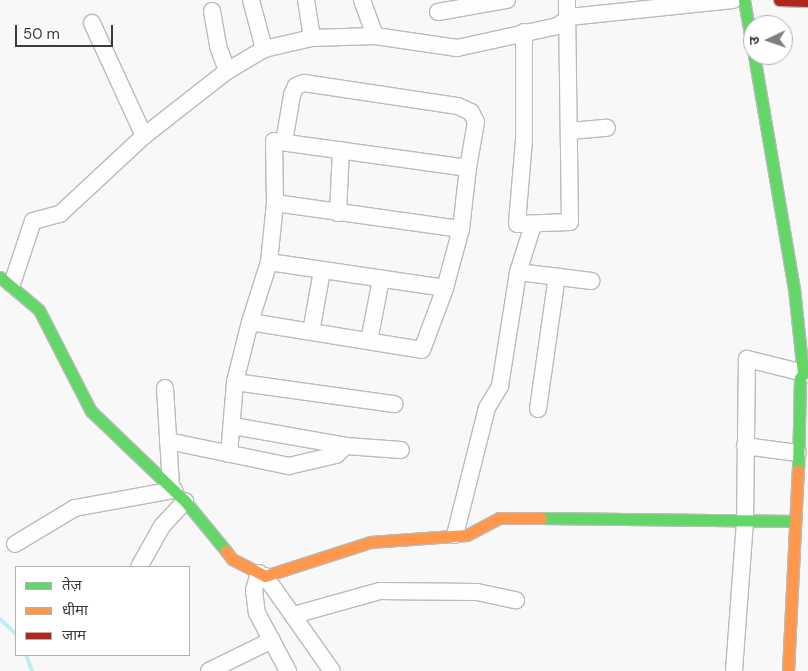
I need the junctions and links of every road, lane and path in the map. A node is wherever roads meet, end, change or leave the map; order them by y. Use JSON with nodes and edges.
{"nodes":[{"id":1,"x":251,"y":0,"type":"edge"},
{"id":2,"x":306,"y":0,"type":"edge"},
{"id":3,"x":362,"y":0,"type":"edge"},
{"id":4,"x":507,"y":0,"type":"edge"},
{"id":5,"x":567,"y":0,"type":"edge"},
{"id":6,"x":733,"y":0,"type":"edge"},
{"id":7,"x":744,"y":0,"type":"edge"},
{"id":8,"x":779,"y":0,"type":"edge"},
{"id":9,"x":808,"y":1,"type":"edge"},
{"id":10,"x":212,"y":11,"type":"dead end"},
{"id":11,"x":438,"y":12,"type":"dead end"},
{"id":12,"x":747,"y":15,"type":"edge"},
{"id":13,"x":569,"y":17,"type":"junction"},
{"id":14,"x":92,"y":23,"type":"dead end"},
{"id":15,"x":524,"y":32,"type":"junction"},
{"id":16,"x":375,"y":36,"type":"junction"},
{"id":17,"x":312,"y":38,"type":"junction"},
{"id":18,"x":264,"y":49,"type":"junction"},
{"id":19,"x":755,"y":65,"type":"edge"},
{"id":20,"x":227,"y":70,"type":"junction"},
{"id":21,"x":607,"y":128,"type":"dead end"},
{"id":22,"x":570,"y":130,"type":"junction"},
{"id":23,"x":144,"y":136,"type":"junction"},
{"id":24,"x":284,"y":142,"type":"junction"},
{"id":25,"x":341,"y":150,"type":"junction"},
{"id":26,"x":468,"y":168,"type":"junction"},
{"id":27,"x":275,"y":203,"type":"junction"},
{"id":28,"x":338,"y":213,"type":"junction"},
{"id":29,"x":533,"y":225,"type":"junction"},
{"id":30,"x":462,"y":229,"type":"junction"},
{"id":31,"x":269,"y":262,"type":"junction"},
{"id":32,"x":322,"y":271,"type":"junction"},
{"id":33,"x":518,"y":272,"type":"junction"},
{"id":34,"x":557,"y":276,"type":"junction"},
{"id":35,"x":381,"y":279,"type":"junction"},
{"id":36,"x":6,"y":280,"type":"edge"},
{"id":37,"x":591,"y":281,"type":"dead end"},
{"id":38,"x":445,"y":288,"type":"junction"},
{"id":39,"x":250,"y":322,"type":"junction"},
{"id":40,"x":310,"y":332,"type":"junction"},
{"id":41,"x":369,"y":341,"type":"junction"},
{"id":42,"x":806,"y":374,"type":"edge"},
{"id":43,"x":235,"y":382,"type":"junction"},
{"id":44,"x":165,"y":388,"type":"dead end"},
{"id":45,"x":394,"y":404,"type":"dead end"},
{"id":46,"x":538,"y":409,"type":"dead end"},
{"id":47,"x":233,"y":426,"type":"junction"},
{"id":48,"x":168,"y":441,"type":"junction"},
{"id":49,"x":346,"y":446,"type":"junction"},
{"id":50,"x":745,"y":446,"type":"junction"},
{"id":51,"x":401,"y":450,"type":"dead end"},
{"id":52,"x":798,"y":453,"type":"junction"},
{"id":53,"x":229,"y":454,"type":"junction"},
{"id":54,"x":177,"y":493,"type":"junction"},
{"id":55,"x":745,"y":521,"type":"junction"},
{"id":56,"x":795,"y":521,"type":"junction"},
{"id":57,"x":455,"y":535,"type":"junction"},
{"id":58,"x":16,"y":544,"type":"dead end"},
{"id":59,"x":140,"y":566,"type":"edge"},
{"id":60,"x":262,"y":574,"type":"junction"},
{"id":61,"x":516,"y":600,"type":"dead end"},
{"id":62,"x":294,"y":615,"type":"junction"},
{"id":63,"x":272,"y":640,"type":"junction"},
{"id":64,"x":209,"y":671,"type":"edge"},
{"id":65,"x":288,"y":671,"type":"edge"},
{"id":66,"x":332,"y":671,"type":"edge"},
{"id":67,"x":734,"y":671,"type":"edge"},
{"id":68,"x":788,"y":671,"type":"edge"}],
"edges":[{"from":1,"to":18,"type":"street"},
{"from":2,"to":17,"type":"street"},
{"from":3,"to":16,"type":"street"},
{"from":4,"to":11,"type":"street"},
{"from":5,"to":13,"type":"street"},
{"from":6,"to":13,"type":"street"},
{"from":7,"to":12,"type":"street"},
{"from":8,"to":9,"type":"street"},
{"from":10,"to":20,"type":"street"},
{"from":13,"to":15,"type":"street"},
{"from":13,"to":22,"type":"street"},
{"from":14,"to":23,"type":"street"},
{"from":15,"to":16,"type":"street"},
{"from":15,"to":29,"type":"street"},
{"from":16,"to":17,"type":"street"},
{"from":17,"to":18,"type":"street"},
{"from":18,"to":20,"type":"street"},
{"from":19,"to":42,"type":"street"},
{"from":20,"to":23,"type":"street"},
{"from":21,"to":22,"type":"street"},
{"from":22,"to":29,"type":"street"},
{"from":23,"to":36,"type":"street"},
{"from":24,"to":25,"type":"street"},
{"from":24,"to":26,"type":"street"},
{"from":24,"to":27,"type":"street"},
{"from":25,"to":26,"type":"street"},
{"from":25,"to":28,"type":"street"},
{"from":26,"to":30,"type":"street"},
{"from":27,"to":28,"type":"street"},
{"from":27,"to":31,"type":"street"},
{"from":28,"to":30,"type":"street"},
{"from":29,"to":33,"type":"street"},
{"from":30,"to":38,"type":"street"},
{"from":31,"to":32,"type":"street"},
{"from":31,"to":39,"type":"street"},
{"from":32,"to":35,"type":"street"},
{"from":32,"to":40,"type":"street"},
{"from":33,"to":34,"type":"street"},
{"from":33,"to":57,"type":"street"},
{"from":34,"to":37,"type":"street"},
{"from":34,"to":46,"type":"street"},
{"from":35,"to":38,"type":"street"},
{"from":35,"to":41,"type":"street"},
{"from":36,"to":54,"type":"street"},
{"from":38,"to":41,"type":"street"},
{"from":39,"to":40,"type":"street"},
{"from":39,"to":43,"type":"street"},
{"from":40,"to":41,"type":"street"},
{"from":42,"to":50,"type":"street"},
{"from":42,"to":52,"type":"street"},
{"from":43,"to":45,"type":"street"},
{"from":43,"to":47,"type":"street"},
{"from":44,"to":48,"type":"street"},
{"from":47,"to":49,"type":"street"},
{"from":47,"to":53,"type":"street"},
{"from":48,"to":53,"type":"street"},
{"from":48,"to":54,"type":"street"},
{"from":49,"to":51,"type":"street"},
{"from":49,"to":53,"type":"street"},
{"from":50,"to":52,"type":"street"},
{"from":50,"to":55,"type":"street"},
{"from":52,"to":56,"type":"street"},
{"from":54,"to":58,"type":"street"},
{"from":54,"to":59,"type":"street"},
{"from":54,"to":60,"type":"street"},
{"from":55,"to":56,"type":"street"},
{"from":55,"to":57,"type":"street"},
{"from":55,"to":67,"type":"street"},
{"from":56,"to":68,"type":"street"},
{"from":57,"to":60,"type":"street"},
{"from":60,"to":62,"type":"street"},
{"from":60,"to":63,"type":"street"},
{"from":61,"to":62,"type":"street"},
{"from":62,"to":66,"type":"street"},
{"from":63,"to":64,"type":"street"},
{"from":63,"to":65,"type":"street"}]}
